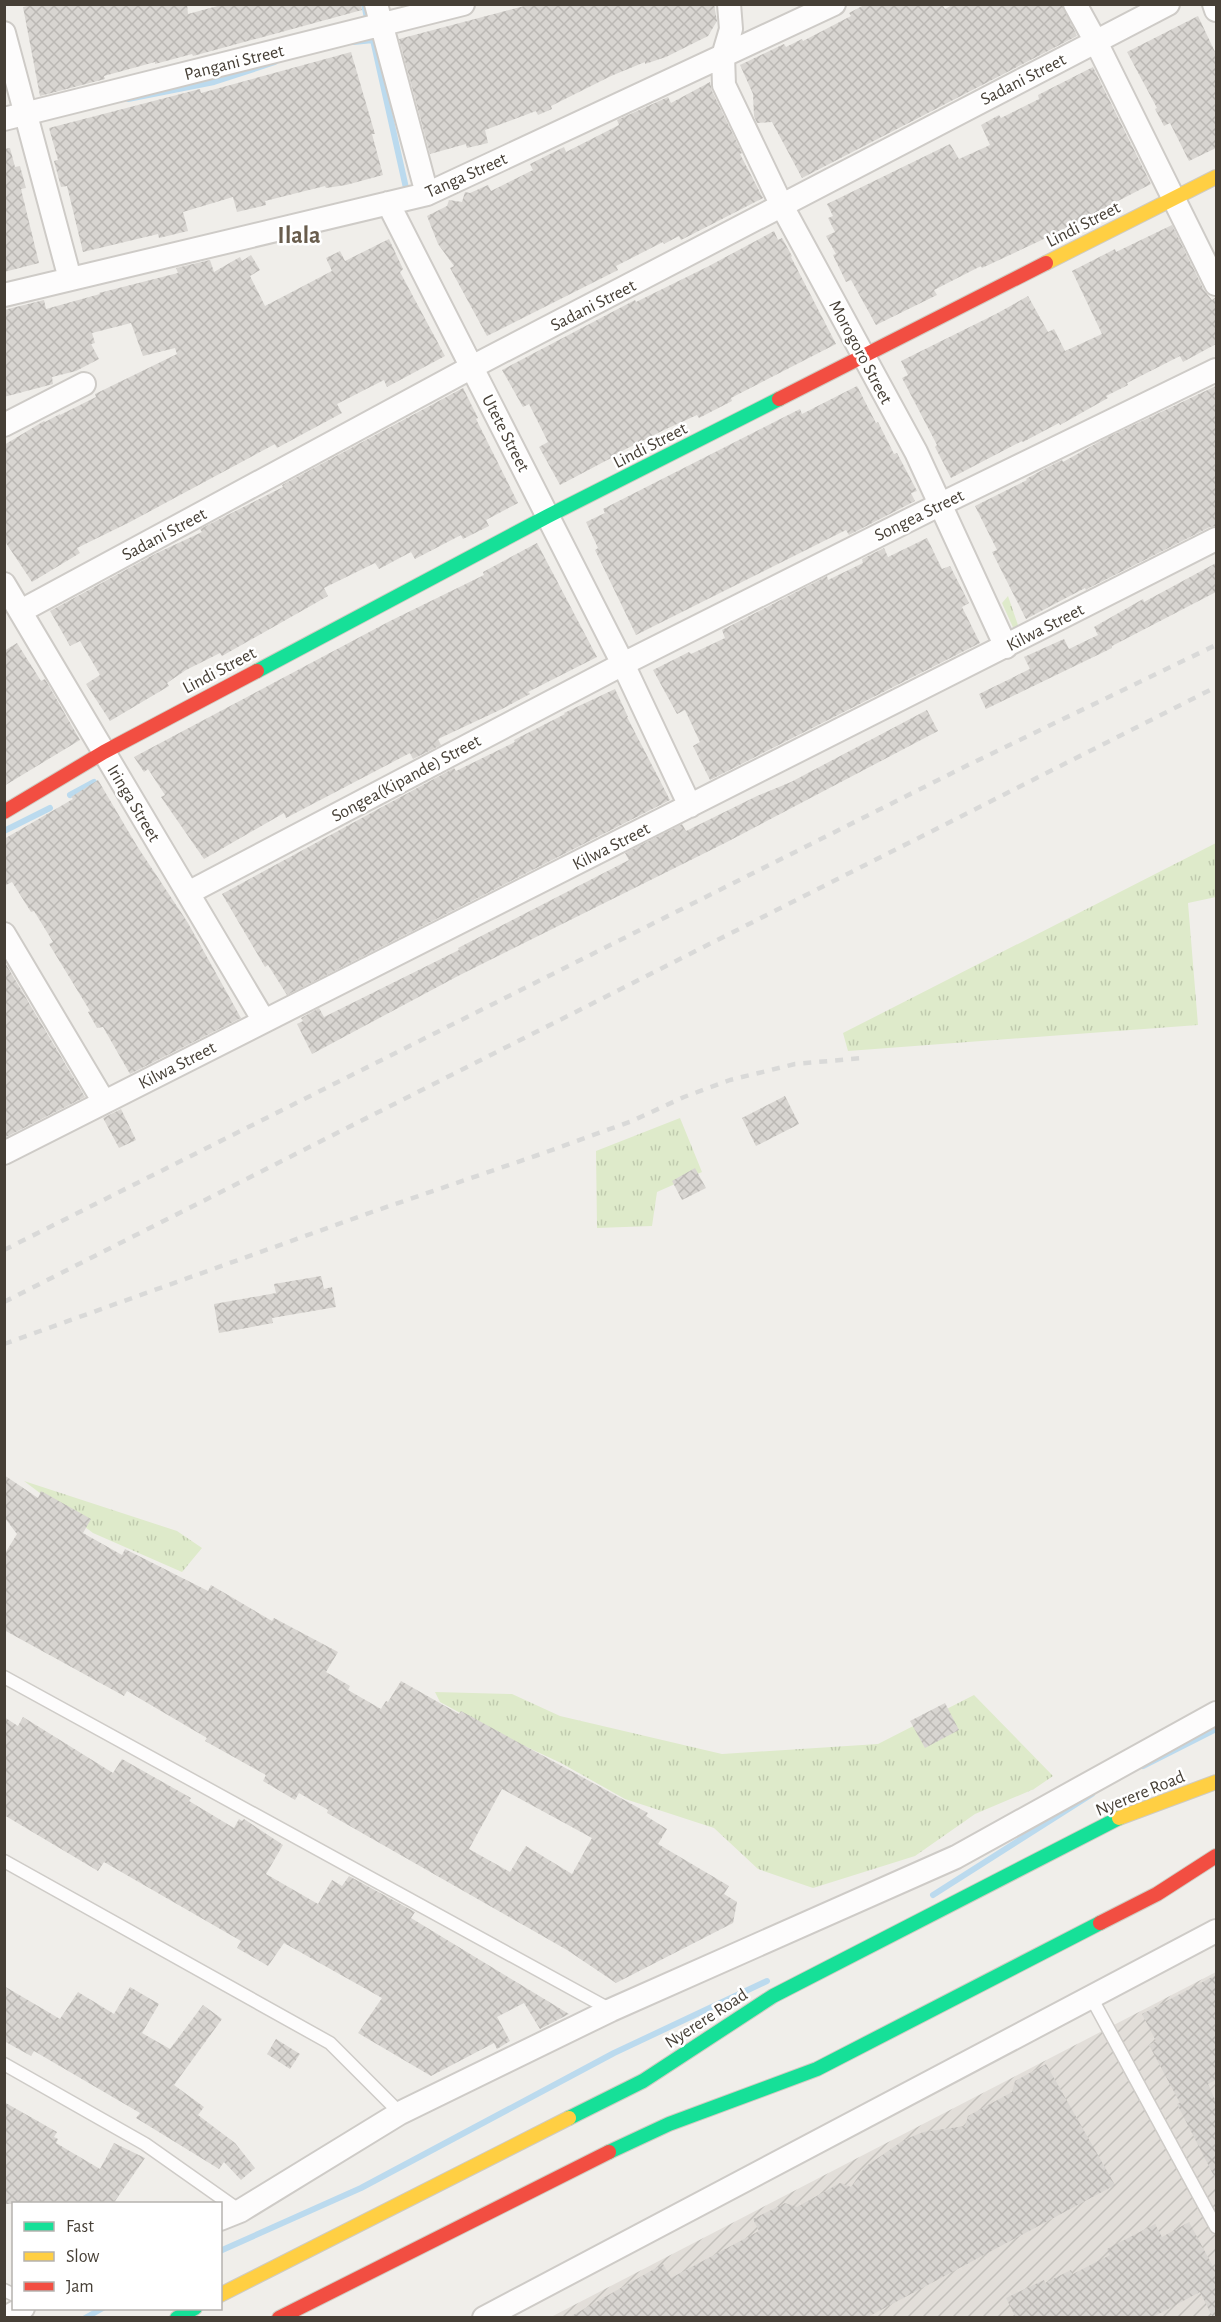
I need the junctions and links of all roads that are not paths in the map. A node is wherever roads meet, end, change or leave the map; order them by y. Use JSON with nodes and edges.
{"nodes":[{"id":1,"x":463,"y":4,"type":"edge"},
{"id":2,"x":729,"y":4,"type":"edge"},
{"id":3,"x":834,"y":4,"type":"edge"},
{"id":4,"x":1075,"y":4,"type":"edge"},
{"id":5,"x":1168,"y":4,"type":"edge"},
{"id":6,"x":1214,"y":4,"type":"edge"},
{"id":7,"x":1216,"y":10,"type":"edge"},
{"id":8,"x":379,"y":15,"type":"edge"},
{"id":9,"x":4,"y":33,"type":"edge"},
{"id":10,"x":1096,"y":42,"type":"junction"},
{"id":11,"x":723,"y":56,"type":"junction"},
{"id":12,"x":15,"y":116,"type":"edge"},
{"id":13,"x":1216,"y":177,"type":"edge"},
{"id":14,"x":427,"y":194,"type":"junction"},
{"id":15,"x":1173,"y":198,"type":"junction"},
{"id":16,"x":388,"y":202,"type":"junction"},
{"id":17,"x":782,"y":206,"type":"junction"},
{"id":18,"x":70,"y":279,"type":"junction"},
{"id":19,"x":1216,"y":284,"type":"edge"},
{"id":20,"x":4,"y":295,"type":"edge"},
{"id":21,"x":864,"y":356,"type":"junction"},
{"id":22,"x":472,"y":367,"type":"junction"},
{"id":23,"x":1216,"y":370,"type":"edge"},
{"id":24,"x":84,"y":384,"type":"dead end"},
{"id":25,"x":4,"y":425,"type":"edge"},
{"id":26,"x":941,"y":504,"type":"junction"},
{"id":27,"x":548,"y":516,"type":"junction"},
{"id":28,"x":1216,"y":539,"type":"edge"},
{"id":29,"x":4,"y":584,"type":"edge"},
{"id":30,"x":21,"y":611,"type":"junction"},
{"id":31,"x":1006,"y":647,"type":"junction"},
{"id":32,"x":623,"y":664,"type":"junction"},
{"id":33,"x":104,"y":752,"type":"junction"},
{"id":34,"x":690,"y":806,"type":"junction"},
{"id":35,"x":4,"y":812,"type":"edge"},
{"id":36,"x":188,"y":893,"type":"junction"},
{"id":37,"x":4,"y":934,"type":"edge"},
{"id":38,"x":264,"y":1021,"type":"junction"},
{"id":39,"x":104,"y":1102,"type":"junction"},
{"id":40,"x":4,"y":1153,"type":"edge"},
{"id":41,"x":4,"y":1677,"type":"edge"},
{"id":42,"x":1216,"y":1713,"type":"edge"},
{"id":43,"x":1216,"y":1782,"type":"edge"},
{"id":44,"x":1216,"y":1856,"type":"edge"},
{"id":45,"x":4,"y":1861,"type":"edge"},
{"id":46,"x":1216,"y":1931,"type":"edge"},
{"id":47,"x":1091,"y":1997,"type":"junction"},
{"id":48,"x":610,"y":2010,"type":"junction"},
{"id":49,"x":4,"y":2064,"type":"edge"},
{"id":50,"x":400,"y":2113,"type":"junction"},
{"id":51,"x":214,"y":2202,"type":"edge"},
{"id":52,"x":230,"y":2215,"type":"edge"},
{"id":53,"x":1216,"y":2227,"type":"edge"},
{"id":54,"x":222,"y":2294,"type":"edge"},
{"id":55,"x":19,"y":2310,"type":"edge"},
{"id":56,"x":191,"y":2310,"type":"edge"},
{"id":57,"x":5,"y":2318,"type":"edge"},
{"id":58,"x":177,"y":2318,"type":"edge"},
{"id":59,"x":279,"y":2318,"type":"edge"},
{"id":60,"x":484,"y":2318,"type":"edge"}],
"edges":[{"from":1,"to":8,"type":"street","name":"Pangani Street"},
{"from":2,"to":11,"type":"street","name":"Morogoro Street"},
{"from":3,"to":11,"type":"street","name":"Tanga Street"},
{"from":4,"to":10,"type":"street"},
{"from":5,"to":10,"type":"street","name":"Sadani Street"},
{"from":6,"to":7,"type":"street"},
{"from":8,"to":12,"type":"street","name":"Pangani Street"},
{"from":8,"to":14,"type":"street"},
{"from":9,"to":12,"type":"street"},
{"from":10,"to":15,"type":"street"},
{"from":10,"to":17,"type":"street","name":"Sadani Street"},
{"from":11,"to":14,"type":"street","name":"Tanga Street"},
{"from":11,"to":17,"type":"street","name":"Morogoro Street"},
{"from":12,"to":18,"type":"street"},
{"from":13,"to":15,"type":"main road","name":"Lindi Street"},
{"from":14,"to":16,"type":"street","name":"Tanga Street"},
{"from":15,"to":19,"type":"street"},
{"from":15,"to":21,"type":"main road","name":"Lindi Street"},
{"from":16,"to":18,"type":"street","name":"Tanga Street"},
{"from":16,"to":22,"type":"street","name":"Utete Street"},
{"from":17,"to":21,"type":"street","name":"Morogoro Street"},
{"from":17,"to":22,"type":"street","name":"Sadani Street"},
{"from":18,"to":20,"type":"street","name":"Tanga Street"},
{"from":21,"to":26,"type":"street","name":"Morogoro Street"},
{"from":21,"to":27,"type":"main road","name":"Lindi Street"},
{"from":22,"to":27,"type":"street","name":"Utete Street"},
{"from":22,"to":30,"type":"street","name":"Sadani Street"},
{"from":23,"to":26,"type":"street","name":"Songea Street"},
{"from":24,"to":25,"type":"street"},
{"from":26,"to":31,"type":"street","name":"Morogoro Street"},
{"from":26,"to":32,"type":"street","name":"Songea Street"},
{"from":27,"to":32,"type":"street","name":"Utete Street"},
{"from":27,"to":33,"type":"main road","name":"Lindi Street"},
{"from":28,"to":31,"type":"street","name":"Kilwa Street"},
{"from":29,"to":30,"type":"street","name":"Iringa Street"},
{"from":30,"to":33,"type":"street","name":"Iringa Street"},
{"from":31,"to":34,"type":"street","name":"Kilwa Street"},
{"from":32,"to":34,"type":"street","name":"Utete Street"},
{"from":32,"to":36,"type":"street","name":"Songea(Kipande) Street"},
{"from":33,"to":35,"type":"main road","name":"Lindi Street"},
{"from":33,"to":36,"type":"street","name":"Iringa Street"},
{"from":34,"to":38,"type":"street","name":"Kilwa Street"},
{"from":36,"to":38,"type":"street","name":"Iringa Street"},
{"from":37,"to":39,"type":"street"},
{"from":38,"to":39,"type":"street","name":"Kilwa Street"},
{"from":39,"to":40,"type":"street","name":"Kilwa Street"},
{"from":41,"to":48,"type":"lane"},
{"from":42,"to":48,"type":"street"},
{"from":43,"to":54,"type":"main road","name":"Nyerere Road"},
{"from":44,"to":59,"type":"main road"},
{"from":45,"to":50,"type":"lane"},
{"from":46,"to":47,"type":"street"},
{"from":47,"to":53,"type":"lane"},
{"from":47,"to":60,"type":"street"},
{"from":48,"to":50,"type":"street"},
{"from":49,"to":51,"type":"lane"},
{"from":50,"to":52,"type":"street"},
{"from":55,"to":57,"type":"street"},
{"from":56,"to":58,"type":"main road"}]}
